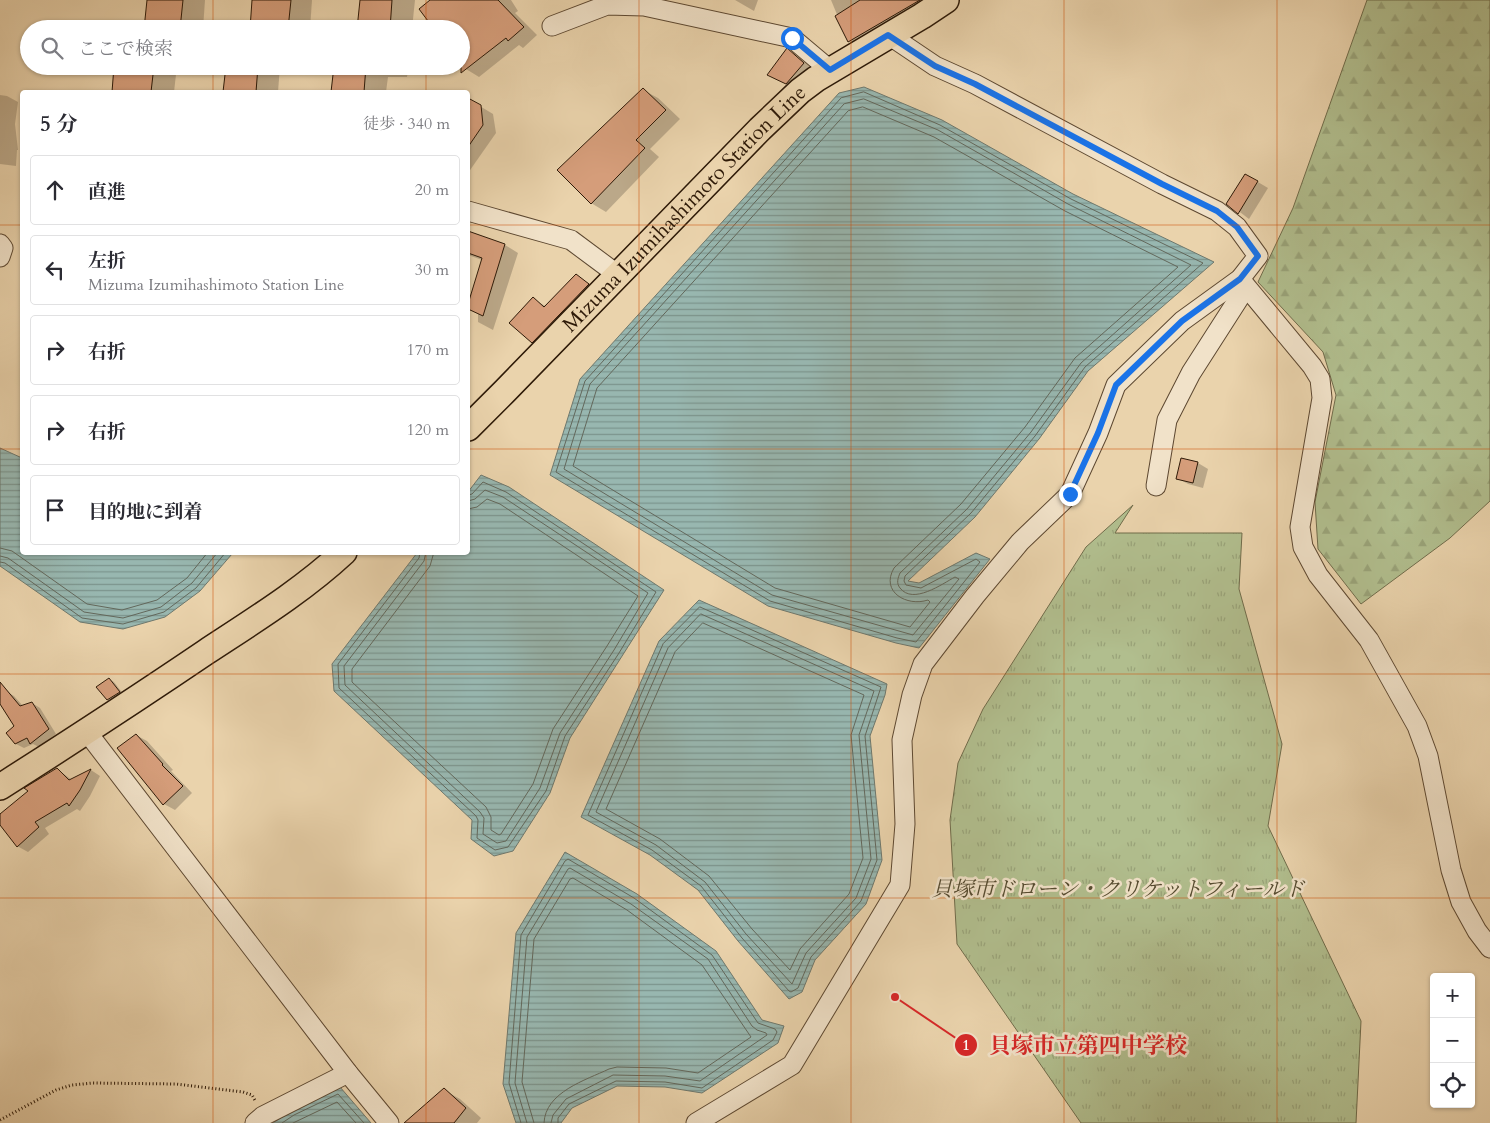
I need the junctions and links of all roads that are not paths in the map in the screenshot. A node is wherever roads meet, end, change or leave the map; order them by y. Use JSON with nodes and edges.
{"nodes":[{"id":1,"x":946,"y":0,"type":"edge"},
{"id":2,"x":552,"y":26,"type":"dead end"},
{"id":3,"x":888,"y":35,"type":"junction"},
{"id":4,"x":830,"y":70,"type":"junction"},
{"id":5,"x":470,"y":212,"type":"edge"},
{"id":6,"x":0,"y":244,"type":"edge"},
{"id":7,"x":0,"y":256,"type":"edge"},
{"id":8,"x":618,"y":275,"type":"junction"},
{"id":9,"x":1240,"y":287,"type":"junction"},
{"id":10,"x":470,"y":426,"type":"edge"},
{"id":11,"x":1156,"y":486,"type":"dead end"},
{"id":12,"x":340,"y":555,"type":"edge"},
{"id":13,"x":87,"y":732,"type":"junction"},
{"id":14,"x":0,"y":787,"type":"edge"},
{"id":15,"x":1490,"y":948,"type":"edge"},
{"id":16,"x":348,"y":1073,"type":"junction"},
{"id":17,"x":259,"y":1119,"type":"edge"},
{"id":18,"x":389,"y":1123,"type":"edge"},
{"id":19,"x":696,"y":1123,"type":"edge"}],
"edges":[{"from":1,"to":3,"type":"main road","name":"Mizuma Izumihashimoto Station Line"},
{"from":2,"to":4,"type":"street"},
{"from":3,"to":4,"type":"main road","name":"Mizuma Izumihashimoto Station Line"},
{"from":3,"to":9,"type":"street"},
{"from":4,"to":8,"type":"main road","name":"Mizuma Izumihashimoto Station Line"},
{"from":5,"to":8,"type":"street"},
{"from":6,"to":7,"type":"street"},
{"from":8,"to":10,"type":"main road","name":"Mizuma Izumihashimoto Station Line"},
{"from":9,"to":11,"type":"street"},
{"from":9,"to":15,"type":"street"},
{"from":9,"to":19,"type":"street"},
{"from":12,"to":13,"type":"main road"},
{"from":13,"to":14,"type":"main road"},
{"from":13,"to":16,"type":"street"},
{"from":16,"to":17,"type":"street"},
{"from":16,"to":18,"type":"street"}]}
